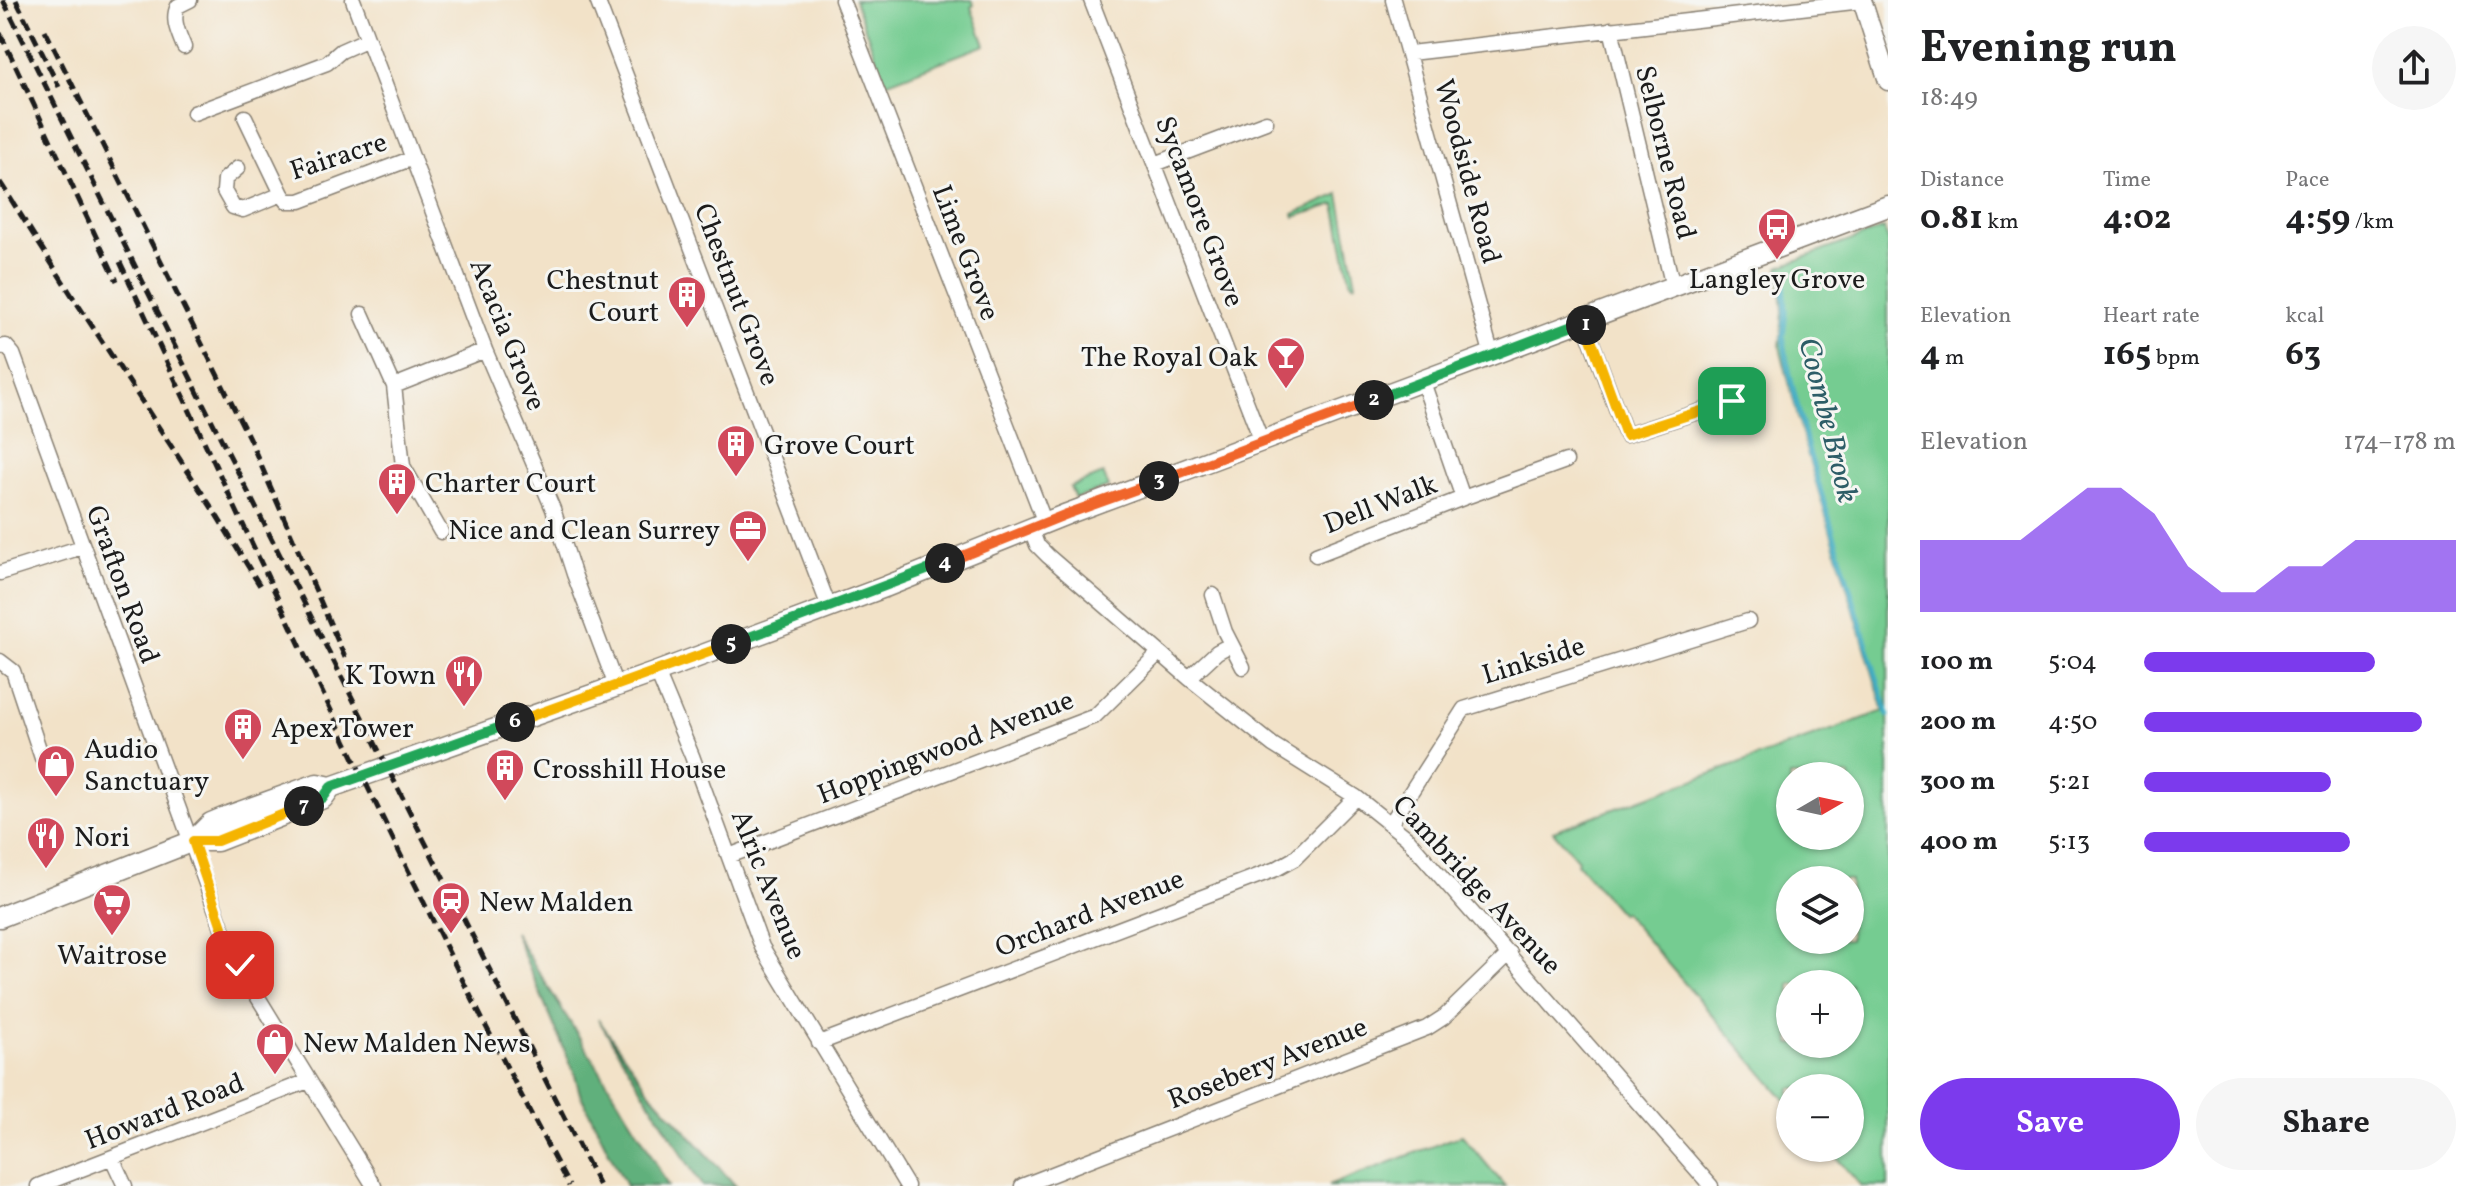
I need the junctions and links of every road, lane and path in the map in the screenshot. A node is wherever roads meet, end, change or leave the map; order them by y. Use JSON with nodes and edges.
{"nodes":[{"id":1,"x":190,"y":0,"type":"edge"},
{"id":2,"x":353,"y":0,"type":"edge"},
{"id":3,"x":597,"y":0,"type":"edge"},
{"id":4,"x":842,"y":0,"type":"edge"},
{"id":5,"x":1091,"y":0,"type":"edge"},
{"id":6,"x":1393,"y":0,"type":"edge"},
{"id":7,"x":1862,"y":1,"type":"edge"},
{"id":8,"x":1611,"y":29,"type":"junction"},
{"id":9,"x":368,"y":39,"type":"junction"},
{"id":10,"x":184,"y":47,"type":"dead end"},
{"id":11,"x":1410,"y":53,"type":"junction"},
{"id":12,"x":1888,"y":81,"type":"edge"},
{"id":13,"x":194,"y":113,"type":"dead end"},
{"id":14,"x":245,"y":117,"type":"dead end"},
{"id":15,"x":1266,"y":122,"type":"dead end"},
{"id":16,"x":413,"y":158,"type":"junction"},
{"id":17,"x":1155,"y":164,"type":"junction"},
{"id":18,"x":238,"y":168,"type":"dead end"},
{"id":19,"x":282,"y":194,"type":"junction"},
{"id":20,"x":1888,"y":206,"type":"edge"},
{"id":21,"x":1673,"y":287,"type":"junction"},
{"id":22,"x":362,"y":314,"type":"dead end"},
{"id":23,"x":1584,"y":321,"type":"junction"},
{"id":24,"x":3,"y":346,"type":"edge"},
{"id":25,"x":485,"y":350,"type":"junction"},
{"id":26,"x":1492,"y":356,"type":"junction"},
{"id":27,"x":1423,"y":382,"type":"junction"},
{"id":28,"x":394,"y":386,"type":"junction"},
{"id":29,"x":1732,"y":401,"type":"dead end"},
{"id":30,"x":1262,"y":442,"type":"junction"},
{"id":31,"x":1566,"y":461,"type":"dead end"},
{"id":32,"x":1463,"y":498,"type":"junction"},
{"id":33,"x":1038,"y":526,"type":"junction"},
{"id":34,"x":441,"y":532,"type":"dead end"},
{"id":35,"x":82,"y":547,"type":"junction"},
{"id":36,"x":1316,"y":555,"type":"dead end"},
{"id":37,"x":0,"y":573,"type":"edge"},
{"id":38,"x":1213,"y":595,"type":"dead end"},
{"id":39,"x":829,"y":607,"type":"junction"},
{"id":40,"x":1748,"y":621,"type":"dead end"},
{"id":41,"x":1230,"y":645,"type":"junction"},
{"id":42,"x":1159,"y":653,"type":"junction"},
{"id":43,"x":0,"y":661,"type":"edge"},
{"id":44,"x":1243,"y":667,"type":"dead end"},
{"id":45,"x":657,"y":672,"type":"junction"},
{"id":46,"x":1189,"y":678,"type":"junction"},
{"id":47,"x":616,"y":686,"type":"junction"},
{"id":48,"x":42,"y":758,"type":"dead end"},
{"id":49,"x":1356,"y":797,"type":"junction"},
{"id":50,"x":1391,"y":823,"type":"junction"},
{"id":51,"x":193,"y":841,"type":"junction"},
{"id":52,"x":729,"y":856,"type":"junction"},
{"id":53,"x":0,"y":917,"type":"edge"},
{"id":54,"x":1510,"y":953,"type":"junction"},
{"id":55,"x":819,"y":1043,"type":"junction"},
{"id":56,"x":308,"y":1081,"type":"junction"},
{"id":57,"x":112,"y":1158,"type":"junction"},
{"id":58,"x":38,"y":1186,"type":"edge"},
{"id":59,"x":125,"y":1186,"type":"edge"},
{"id":60,"x":374,"y":1186,"type":"edge"},
{"id":61,"x":907,"y":1186,"type":"edge"},
{"id":62,"x":1022,"y":1186,"type":"edge"},
{"id":63,"x":1711,"y":1186,"type":"edge"}],
"edges":[{"from":1,"to":10,"type":"street"},
{"from":2,"to":9,"type":"street","name":"Acacia Grove"},
{"from":3,"to":39,"type":"street","name":"Chestnut Grove"},
{"from":4,"to":33,"type":"street","name":"Lime Grove"},
{"from":5,"to":17,"type":"street","name":"Sycamore Grove"},
{"from":6,"to":11,"type":"street","name":"Woodside Road"},
{"from":7,"to":8,"type":"street"},
{"from":7,"to":12,"type":"street"},
{"from":8,"to":11,"type":"street"},
{"from":8,"to":21,"type":"street","name":"Selborne Road"},
{"from":9,"to":13,"type":"street"},
{"from":9,"to":16,"type":"street","name":"Acacia Grove"},
{"from":11,"to":26,"type":"street","name":"Woodside Road"},
{"from":14,"to":19,"type":"street","name":"Fairacre"},
{"from":15,"to":17,"type":"street"},
{"from":16,"to":19,"type":"street","name":"Fairacre"},
{"from":16,"to":25,"type":"street","name":"Acacia Grove"},
{"from":17,"to":30,"type":"street","name":"Sycamore Grove"},
{"from":18,"to":19,"type":"street","name":"Fairacre"},
{"from":20,"to":21,"type":"main road"},
{"from":21,"to":23,"type":"main road"},
{"from":22,"to":28,"type":"street"},
{"from":23,"to":26,"type":"main road"},
{"from":23,"to":29,"type":"street"},
{"from":24,"to":35,"type":"street","name":"Grafton Road"},
{"from":25,"to":28,"type":"street"},
{"from":25,"to":47,"type":"street","name":"Acacia Grove"},
{"from":26,"to":27,"type":"main road"},
{"from":27,"to":30,"type":"main road"},
{"from":27,"to":32,"type":"street","name":"Dell Walk"},
{"from":28,"to":34,"type":"street"},
{"from":30,"to":33,"type":"main road"},
{"from":31,"to":32,"type":"street","name":"Dell Walk"},
{"from":32,"to":36,"type":"street","name":"Dell Walk"},
{"from":33,"to":39,"type":"main road"},
{"from":33,"to":42,"type":"street","name":"Cambridge Avenue"},
{"from":35,"to":37,"type":"street"},
{"from":35,"to":51,"type":"street","name":"Grafton Road"},
{"from":38,"to":41,"type":"street"},
{"from":39,"to":45,"type":"main road"},
{"from":40,"to":50,"type":"street","name":"Linkside"},
{"from":41,"to":44,"type":"street"},
{"from":41,"to":46,"type":"street"},
{"from":42,"to":46,"type":"street","name":"Cambridge Avenue"},
{"from":42,"to":52,"type":"street","name":"Hoppingwood Avenue"},
{"from":43,"to":48,"type":"street"},
{"from":45,"to":47,"type":"main road"},
{"from":45,"to":52,"type":"street","name":"Alric Avenue"},
{"from":46,"to":49,"type":"street","name":"Cambridge Avenue"},
{"from":47,"to":51,"type":"main road"},
{"from":49,"to":50,"type":"street","name":"Cambridge Avenue"},
{"from":49,"to":55,"type":"street","name":"Orchard Avenue"},
{"from":50,"to":54,"type":"street","name":"Cambridge Avenue"},
{"from":51,"to":53,"type":"main road"},
{"from":51,"to":56,"type":"street","name":"Grafton Road"},
{"from":52,"to":55,"type":"street","name":"Alric Avenue"},
{"from":54,"to":62,"type":"street","name":"Rosebery Avenue"},
{"from":54,"to":63,"type":"street","name":"Cambridge Avenue"},
{"from":55,"to":61,"type":"street","name":"Alric Avenue"},
{"from":56,"to":57,"type":"street","name":"Howard Road"},
{"from":56,"to":60,"type":"street","name":"Grafton Road"},
{"from":57,"to":58,"type":"street","name":"Howard Road"},
{"from":57,"to":59,"type":"street"}]}
